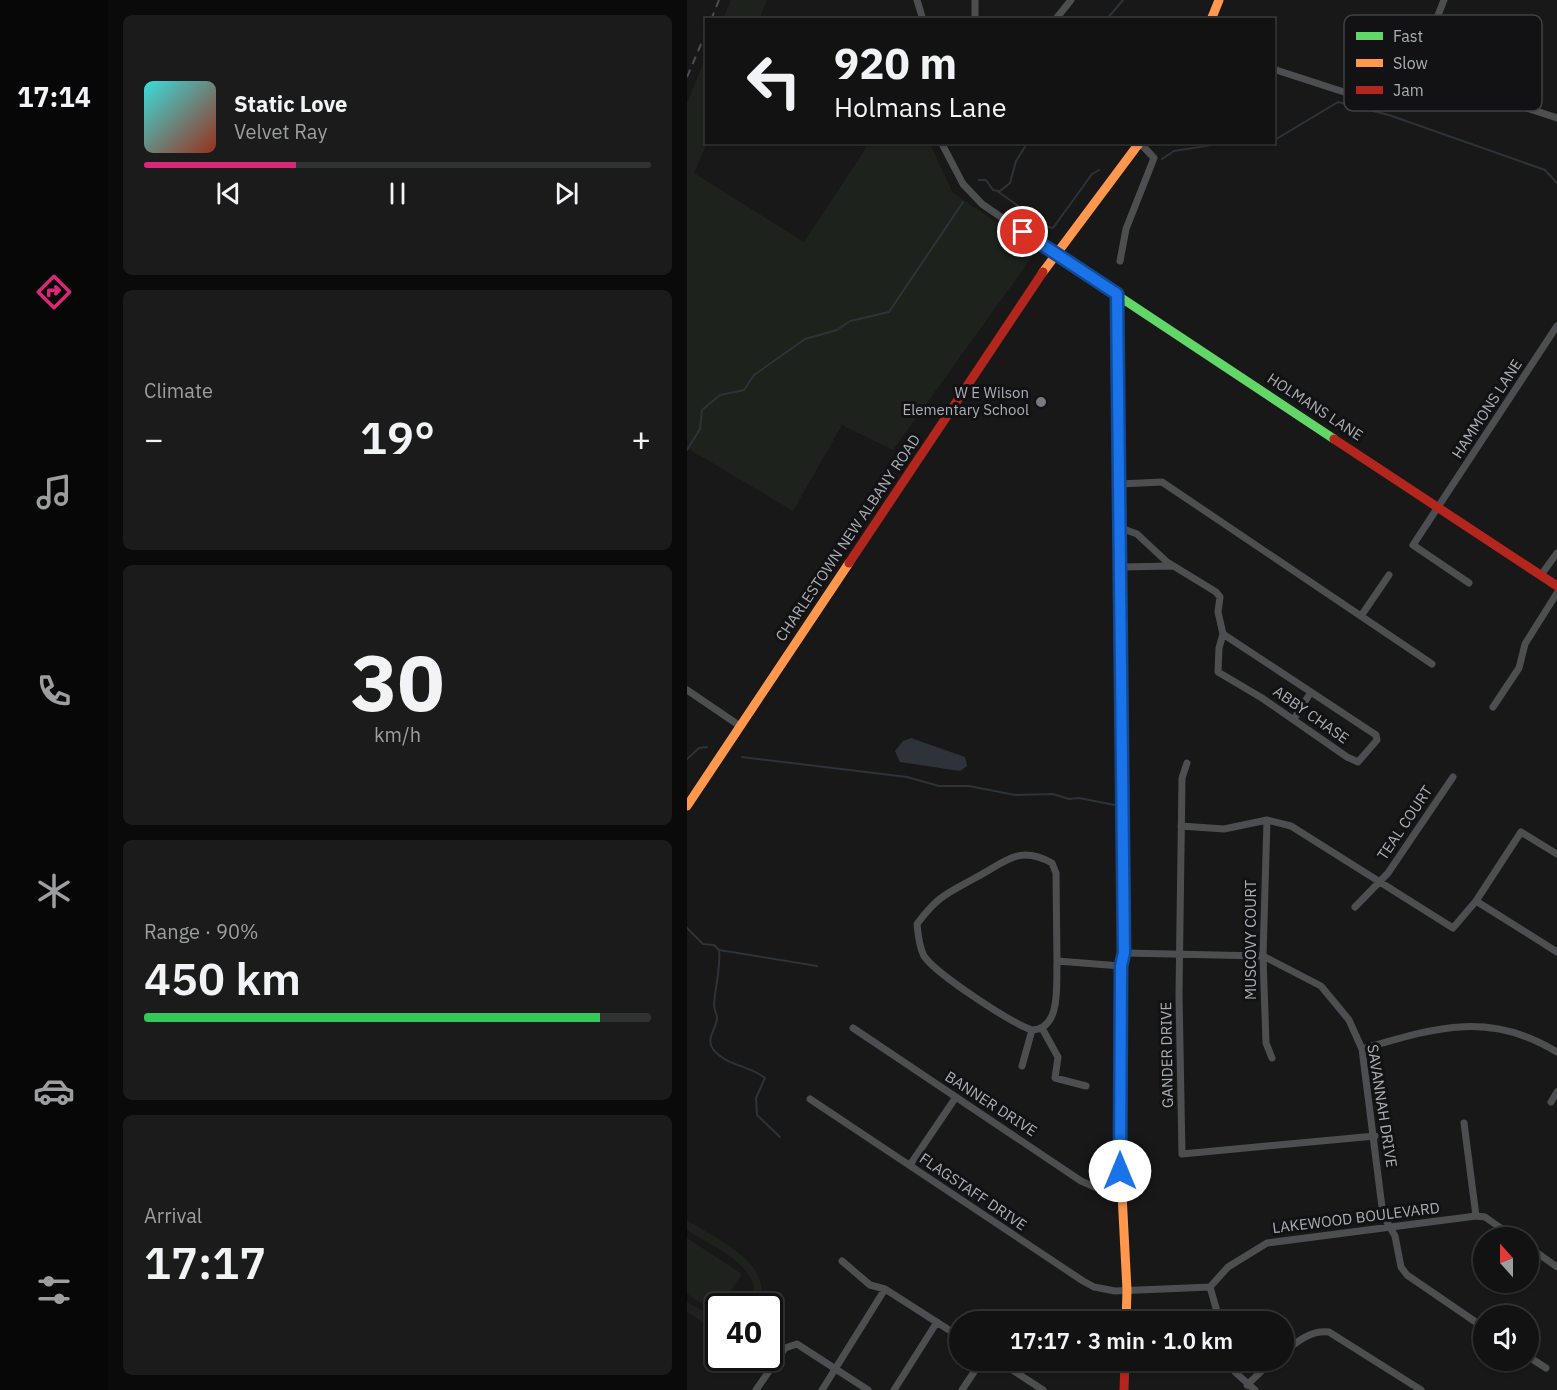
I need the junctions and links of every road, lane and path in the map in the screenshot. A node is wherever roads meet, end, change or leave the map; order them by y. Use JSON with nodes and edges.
{"nodes":[{"id":1,"x":917,"y":0,"type":"edge"},
{"id":2,"x":975,"y":0,"type":"edge"},
{"id":3,"x":1071,"y":0,"type":"edge"},
{"id":4,"x":1219,"y":0,"type":"edge"},
{"id":5,"x":1444,"y":0,"type":"edge"},
{"id":6,"x":1438,"y":15,"type":"edge"},
{"id":7,"x":922,"y":18,"type":"edge"},
{"id":8,"x":975,"y":18,"type":"edge"},
{"id":9,"x":1057,"y":18,"type":"edge"},
{"id":10,"x":1212,"y":18,"type":"edge"},
{"id":11,"x":1275,"y":70,"type":"edge"},
{"id":12,"x":1344,"y":92,"type":"edge"},
{"id":13,"x":1536,"y":111,"type":"edge"},
{"id":14,"x":1557,"y":118,"type":"edge"},
{"id":15,"x":942,"y":144,"type":"edge"},
{"id":16,"x":1139,"y":144,"type":"edge"},
{"id":17,"x":1141,"y":144,"type":"edge"},
{"id":18,"x":1055,"y":254,"type":"junction"},
{"id":19,"x":1121,"y":261,"type":"dead end"},
{"id":20,"x":1117,"y":294,"type":"junction"},
{"id":21,"x":1557,"y":326,"type":"edge"},
{"id":22,"x":1120,"y":484,"type":"junction"},
{"id":23,"x":1438,"y":506,"type":"junction"},
{"id":24,"x":1121,"y":528,"type":"junction"},
{"id":25,"x":1557,"y":553,"type":"edge"},
{"id":26,"x":1175,"y":566,"type":"junction"},
{"id":27,"x":1121,"y":567,"type":"junction"},
{"id":28,"x":1389,"y":575,"type":"dead end"},
{"id":29,"x":1541,"y":575,"type":"junction"},
{"id":30,"x":1469,"y":583,"type":"dead end"},
{"id":31,"x":1557,"y":585,"type":"edge"},
{"id":32,"x":1557,"y":593,"type":"edge"},
{"id":33,"x":1361,"y":616,"type":"junction"},
{"id":34,"x":1223,"y":634,"type":"junction"},
{"id":35,"x":1432,"y":664,"type":"dead end"},
{"id":36,"x":687,"y":690,"type":"edge"},
{"id":37,"x":1311,"y":692,"type":"junction"},
{"id":38,"x":1493,"y":707,"type":"dead end"},
{"id":39,"x":1293,"y":719,"type":"junction"},
{"id":40,"x":740,"y":726,"type":"junction"},
{"id":41,"x":1187,"y":764,"type":"dead end"},
{"id":42,"x":1453,"y":777,"type":"dead end"},
{"id":43,"x":687,"y":806,"type":"edge"},
{"id":44,"x":1267,"y":820,"type":"junction"},
{"id":45,"x":1181,"y":826,"type":"junction"},
{"id":46,"x":1557,"y":854,"type":"edge"},
{"id":47,"x":1377,"y":881,"type":"junction"},
{"id":48,"x":1476,"y":901,"type":"junction"},
{"id":49,"x":1355,"y":907,"type":"dead end"},
{"id":50,"x":1557,"y":952,"type":"edge"},
{"id":51,"x":1124,"y":953,"type":"junction"},
{"id":52,"x":1180,"y":954,"type":"junction"},
{"id":53,"x":1263,"y":956,"type":"junction"},
{"id":54,"x":1057,"y":961,"type":"junction"},
{"id":55,"x":1121,"y":966,"type":"junction"},
{"id":56,"x":853,"y":1028,"type":"dead end"},
{"id":57,"x":1032,"y":1030,"type":"junction"},
{"id":58,"x":1043,"y":1030,"type":"junction"},
{"id":59,"x":1362,"y":1049,"type":"junction"},
{"id":60,"x":1557,"y":1052,"type":"edge"},
{"id":61,"x":1272,"y":1058,"type":"dead end"},
{"id":62,"x":1022,"y":1066,"type":"dead end"},
{"id":63,"x":1086,"y":1086,"type":"dead end"},
{"id":64,"x":1557,"y":1092,"type":"edge"},
{"id":65,"x":956,"y":1097,"type":"junction"},
{"id":66,"x":810,"y":1099,"type":"dead end"},
{"id":67,"x":1551,"y":1102,"type":"dead end"},
{"id":68,"x":1464,"y":1123,"type":"dead end"},
{"id":69,"x":1375,"y":1136,"type":"junction"},
{"id":70,"x":910,"y":1165,"type":"junction"},
{"id":71,"x":1120,"y":1191,"type":"junction"},
{"id":72,"x":1476,"y":1216,"type":"junction"},
{"id":73,"x":1499,"y":1227,"type":"edge"},
{"id":74,"x":1388,"y":1228,"type":"junction"},
{"id":75,"x":1539,"y":1254,"type":"edge"},
{"id":76,"x":842,"y":1261,"type":"dead end"},
{"id":77,"x":1557,"y":1267,"type":"edge"},
{"id":78,"x":1210,"y":1287,"type":"junction"},
{"id":79,"x":885,"y":1289,"type":"junction"},
{"id":80,"x":1127,"y":1290,"type":"junction"},
{"id":81,"x":1126,"y":1311,"type":"edge"},
{"id":82,"x":1217,"y":1311,"type":"edge"},
{"id":83,"x":1473,"y":1320,"type":"edge"},
{"id":84,"x":937,"y":1322,"type":"junction"},
{"id":85,"x":949,"y":1330,"type":"edge"},
{"id":86,"x":1294,"y":1345,"type":"edge"},
{"id":87,"x":1539,"y":1363,"type":"edge"},
{"id":88,"x":836,"y":1368,"type":"junction"},
{"id":89,"x":1546,"y":1368,"type":"dead end"},
{"id":90,"x":975,"y":1371,"type":"edge"},
{"id":91,"x":1012,"y":1371,"type":"edge"},
{"id":92,"x":1125,"y":1371,"type":"edge"},
{"id":93,"x":1237,"y":1371,"type":"edge"},
{"id":94,"x":1261,"y":1371,"type":"edge"},
{"id":95,"x":1247,"y":1384,"type":"junction"},
{"id":96,"x":1033,"y":1387,"type":"edge"},
{"id":97,"x":756,"y":1390,"type":"edge"},
{"id":98,"x":822,"y":1390,"type":"edge"},
{"id":99,"x":868,"y":1390,"type":"edge"},
{"id":100,"x":894,"y":1390,"type":"edge"},
{"id":101,"x":962,"y":1390,"type":"edge"},
{"id":102,"x":1043,"y":1390,"type":"edge"},
{"id":103,"x":1124,"y":1390,"type":"edge"},
{"id":104,"x":1255,"y":1390,"type":"edge"},
{"id":105,"x":1421,"y":1390,"type":"edge"}],
"edges":[{"from":1,"to":7,"type":"street"},
{"from":2,"to":8,"type":"street"},
{"from":3,"to":9,"type":"street"},
{"from":4,"to":10,"type":"main road"},
{"from":5,"to":6,"type":"street"},
{"from":11,"to":12,"type":"street"},
{"from":13,"to":14,"type":"street"},
{"from":15,"to":18,"type":"street"},
{"from":16,"to":18,"type":"main road","name":"CHARLESTOWN NEW ALBANY ROAD"},
{"from":17,"to":19,"type":"street"},
{"from":18,"to":20,"type":"main road","name":"HOLMANS LANE"},
{"from":18,"to":40,"type":"main road","name":"CHARLESTOWN NEW ALBANY ROAD"},
{"from":20,"to":22,"type":"main road"},
{"from":20,"to":23,"type":"main road","name":"HOLMANS LANE"},
{"from":21,"to":23,"type":"street","name":"HAMMONS LANE"},
{"from":22,"to":24,"type":"main road"},
{"from":22,"to":33,"type":"street"},
{"from":23,"to":29,"type":"main road","name":"HOLMANS LANE"},
{"from":23,"to":30,"type":"street","name":"HAMMONS LANE"},
{"from":24,"to":26,"type":"street","name":"ABBY CHASE"},
{"from":24,"to":27,"type":"main road"},
{"from":25,"to":29,"type":"street"},
{"from":26,"to":27,"type":"street"},
{"from":26,"to":34,"type":"street","name":"ABBY CHASE"},
{"from":27,"to":51,"type":"main road"},
{"from":28,"to":33,"type":"street"},
{"from":29,"to":31,"type":"main road","name":"HOLMANS LANE"},
{"from":32,"to":38,"type":"street"},
{"from":33,"to":35,"type":"street"},
{"from":34,"to":37,"type":"street","name":"ABBY CHASE"},
{"from":34,"to":39,"type":"street","name":"ABBY CHASE"},
{"from":36,"to":40,"type":"street"},
{"from":37,"to":39,"type":"street"},
{"from":37,"to":39,"type":"street","name":"ABBY CHASE"},
{"from":40,"to":43,"type":"main road","name":"CHARLESTOWN NEW ALBANY ROAD"},
{"from":41,"to":45,"type":"street","name":"GANDER DRIVE"},
{"from":42,"to":47,"type":"street","name":"TEAL COURT"},
{"from":44,"to":45,"type":"street"},
{"from":44,"to":47,"type":"street"},
{"from":44,"to":53,"type":"street","name":"MUSCOVY COURT"},
{"from":45,"to":52,"type":"street","name":"GANDER DRIVE"},
{"from":46,"to":48,"type":"street"},
{"from":47,"to":48,"type":"street"},
{"from":47,"to":49,"type":"street","name":"TEAL COURT"},
{"from":48,"to":50,"type":"street"},
{"from":51,"to":52,"type":"street","name":"SAVANNAH DRIVE"},
{"from":51,"to":55,"type":"main road"},
{"from":52,"to":53,"type":"street","name":"SAVANNAH DRIVE"},
{"from":52,"to":69,"type":"street","name":"GANDER DRIVE"},
{"from":53,"to":59,"type":"street","name":"SAVANNAH DRIVE"},
{"from":53,"to":61,"type":"street","name":"MUSCOVY COURT"},
{"from":54,"to":55,"type":"street"},
{"from":54,"to":57,"type":"street"},
{"from":54,"to":58,"type":"street"},
{"from":55,"to":71,"type":"main road"},
{"from":56,"to":65,"type":"street","name":"BANNER DRIVE"},
{"from":57,"to":58,"type":"street"},
{"from":57,"to":62,"type":"street"},
{"from":58,"to":63,"type":"street"},
{"from":59,"to":60,"type":"street"},
{"from":59,"to":69,"type":"street","name":"SAVANNAH DRIVE"},
{"from":64,"to":67,"type":"street"},
{"from":65,"to":70,"type":"street"},
{"from":65,"to":71,"type":"street","name":"BANNER DRIVE"},
{"from":66,"to":70,"type":"street","name":"FLAGSTAFF DRIVE"},
{"from":68,"to":72,"type":"street"},
{"from":69,"to":74,"type":"street","name":"SAVANNAH DRIVE"},
{"from":70,"to":80,"type":"street","name":"FLAGSTAFF DRIVE"},
{"from":71,"to":80,"type":"main road"},
{"from":72,"to":73,"type":"street"},
{"from":72,"to":74,"type":"street","name":"LAKEWOOD BOULEVARD"},
{"from":74,"to":78,"type":"street","name":"LAKEWOOD BOULEVARD"},
{"from":74,"to":83,"type":"street","name":"SAVANNAH DRIVE"},
{"from":75,"to":77,"type":"street"},
{"from":76,"to":79,"type":"street"},
{"from":78,"to":80,"type":"street"},
{"from":78,"to":82,"type":"street"},
{"from":79,"to":84,"type":"street"},
{"from":79,"to":88,"type":"street"},
{"from":80,"to":81,"type":"main road"},
{"from":84,"to":85,"type":"street"},
{"from":84,"to":100,"type":"street"},
{"from":86,"to":105,"type":"street"},
{"from":87,"to":89,"type":"street"},
{"from":88,"to":97,"type":"street"},
{"from":88,"to":98,"type":"street"},
{"from":88,"to":99,"type":"street"},
{"from":90,"to":101,"type":"street"},
{"from":91,"to":96,"type":"street"},
{"from":92,"to":103,"type":"main road"},
{"from":93,"to":95,"type":"street"},
{"from":94,"to":95,"type":"street"},
{"from":95,"to":104,"type":"street"},
{"from":96,"to":102,"type":"street"}]}
